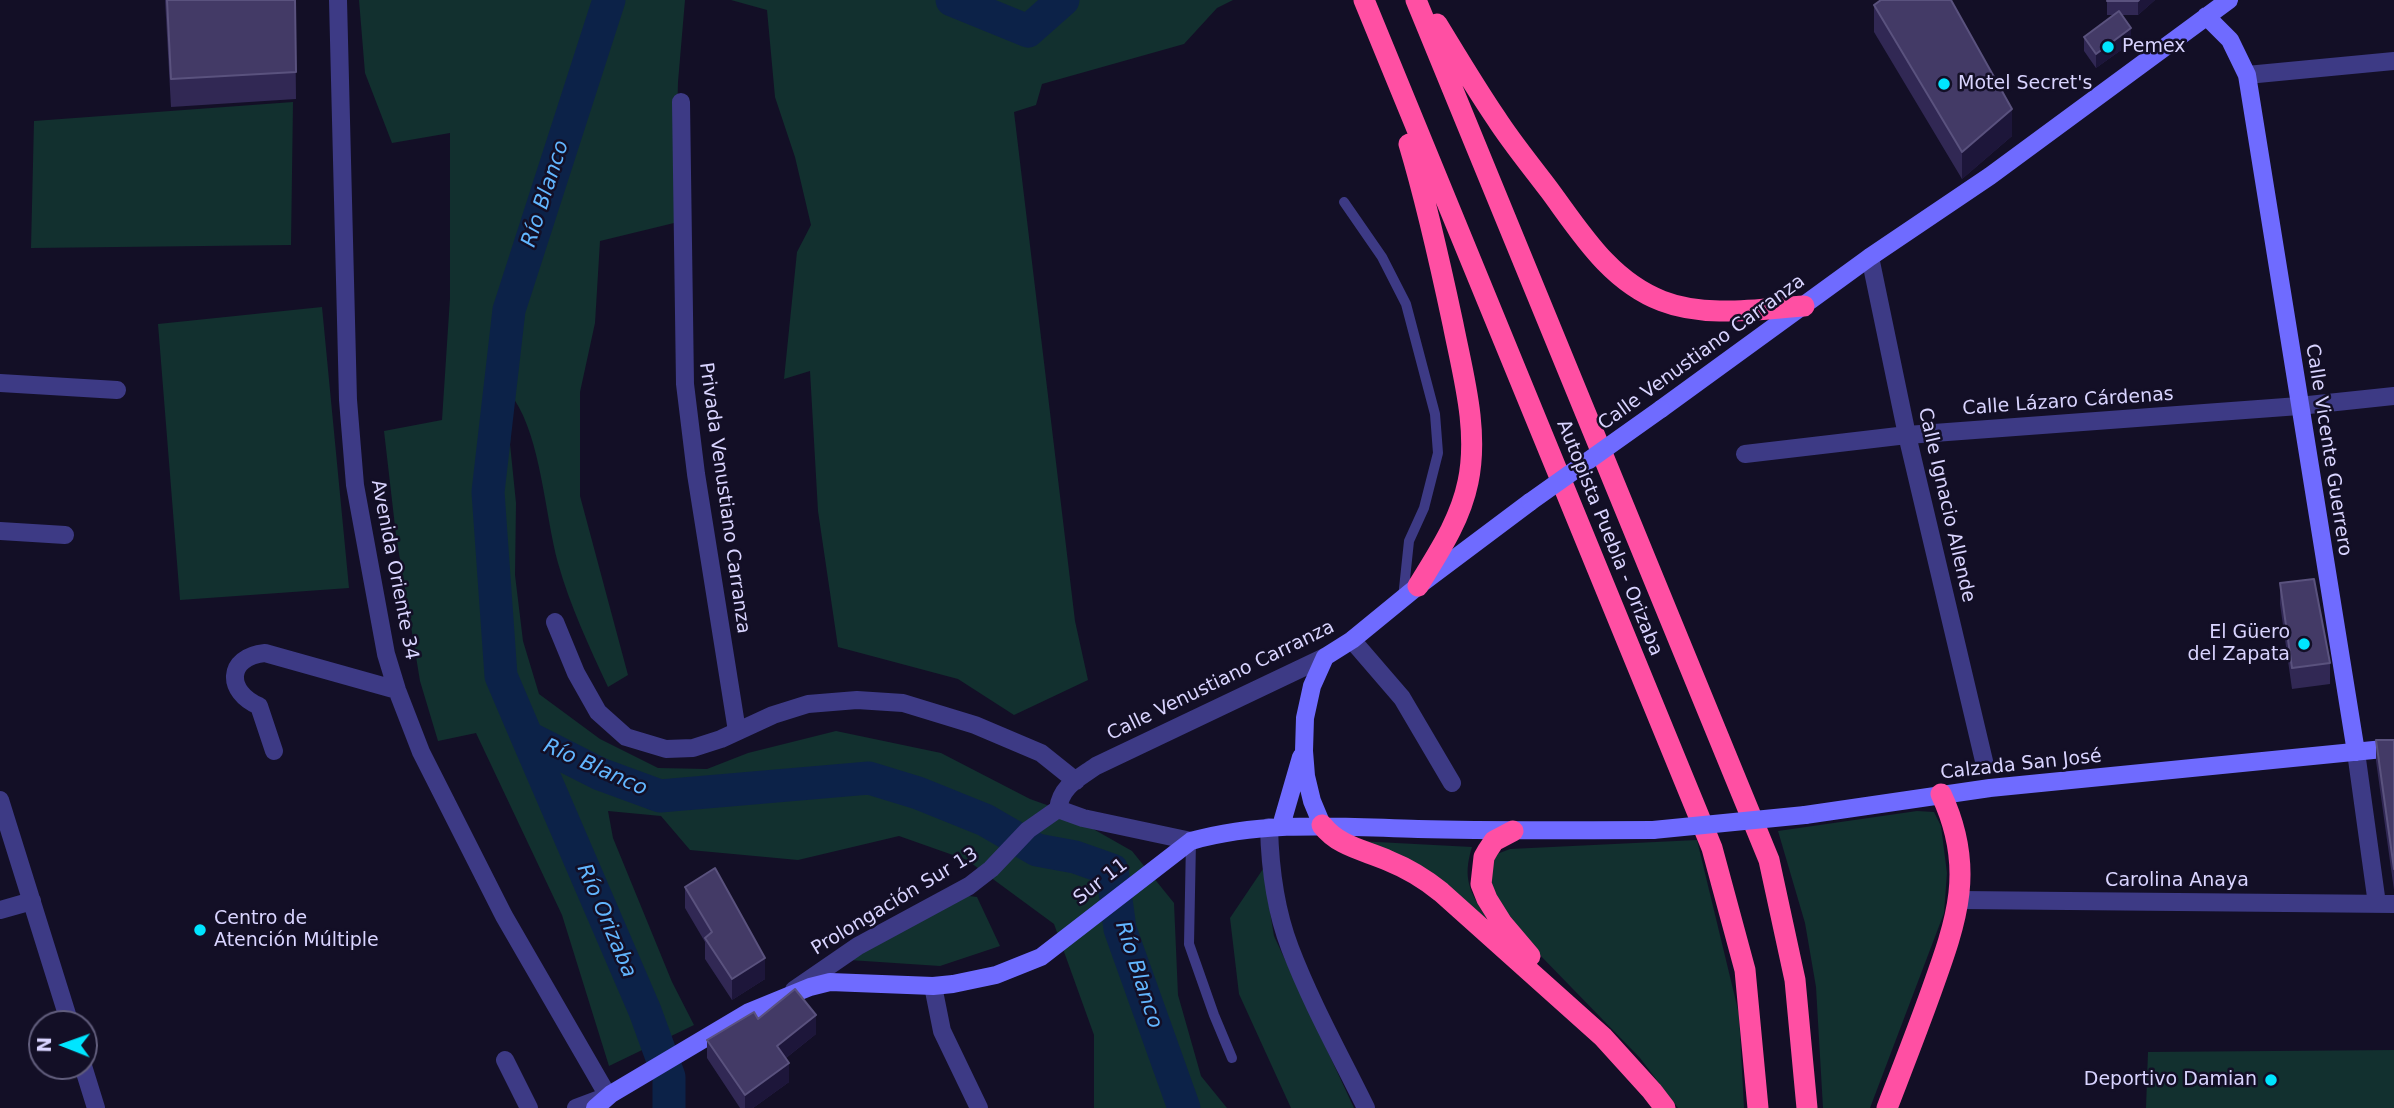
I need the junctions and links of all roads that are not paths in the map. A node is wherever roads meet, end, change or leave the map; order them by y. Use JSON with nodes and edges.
{"nodes":[{"id":1,"x":338,"y":0,"type":"edge"},
{"id":2,"x":1364,"y":0,"type":"edge"},
{"id":3,"x":1416,"y":0,"type":"edge"},
{"id":4,"x":1422,"y":0,"type":"edge"},
{"id":5,"x":2230,"y":0,"type":"edge"},
{"id":6,"x":2206,"y":16,"type":"junction"},
{"id":7,"x":1373,"y":24,"type":"junction"},
{"id":8,"x":2394,"y":61,"type":"edge"},
{"id":9,"x":2247,"y":75,"type":"junction"},
{"id":10,"x":681,"y":102,"type":"dead end"},
{"id":11,"x":1344,"y":202,"type":"dead end"},
{"id":12,"x":1870,"y":257,"type":"junction"},
{"id":13,"x":1804,"y":306,"type":"junction"},
{"id":14,"x":0,"y":383,"type":"edge"},
{"id":15,"x":117,"y":390,"type":"dead end"},
{"id":16,"x":2394,"y":396,"type":"edge"},
{"id":17,"x":2299,"y":406,"type":"junction"},
{"id":18,"x":1908,"y":435,"type":"junction"},
{"id":19,"x":1745,"y":454,"type":"dead end"},
{"id":20,"x":0,"y":531,"type":"edge"},
{"id":21,"x":65,"y":535,"type":"dead end"},
{"id":22,"x":1410,"y":593,"type":"junction"},
{"id":23,"x":555,"y":622,"type":"dead end"},
{"id":24,"x":1352,"y":640,"type":"junction"},
{"id":25,"x":1325,"y":657,"type":"junction"},
{"id":26,"x":397,"y":691,"type":"junction"},
{"id":27,"x":737,"y":731,"type":"junction"},
{"id":28,"x":2394,"y":748,"type":"edge"},
{"id":29,"x":274,"y":751,"type":"dead end"},
{"id":30,"x":1304,"y":751,"type":"junction"},
{"id":31,"x":2356,"y":752,"type":"junction"},
{"id":32,"x":1984,"y":761,"type":"dead end"},
{"id":33,"x":1076,"y":781,"type":"junction"},
{"id":34,"x":1452,"y":783,"type":"dead end"},
{"id":35,"x":1941,"y":794,"type":"junction"},
{"id":36,"x":0,"y":800,"type":"edge"},
{"id":37,"x":1056,"y":810,"type":"junction"},
{"id":38,"x":1322,"y":825,"type":"junction"},
{"id":39,"x":1275,"y":826,"type":"junction"},
{"id":40,"x":1653,"y":830,"type":"joint"},
{"id":41,"x":1513,"y":831,"type":"junction"},
{"id":42,"x":1191,"y":841,"type":"junction"},
{"id":43,"x":32,"y":901,"type":"junction"},
{"id":44,"x":1959,"y":901,"type":"junction"},
{"id":45,"x":2385,"y":904,"type":"edge"},
{"id":46,"x":0,"y":910,"type":"edge"},
{"id":47,"x":933,"y":986,"type":"junction"},
{"id":48,"x":785,"y":996,"type":"junction"},
{"id":49,"x":66,"y":1010,"type":"edge"},
{"id":50,"x":1603,"y":1037,"type":"junction"},
{"id":51,"x":1232,"y":1058,"type":"dead end"},
{"id":52,"x":505,"y":1060,"type":"dead end"},
{"id":53,"x":87,"y":1080,"type":"edge"},
{"id":54,"x":605,"y":1099,"type":"edge"},
{"id":55,"x":96,"y":1108,"type":"edge"},
{"id":56,"x":529,"y":1108,"type":"edge"},
{"id":57,"x":576,"y":1108,"type":"edge"},
{"id":58,"x":979,"y":1108,"type":"edge"},
{"id":59,"x":1366,"y":1108,"type":"edge"},
{"id":60,"x":1665,"y":1108,"type":"edge"},
{"id":61,"x":1758,"y":1108,"type":"edge"},
{"id":62,"x":1807,"y":1108,"type":"edge"},
{"id":63,"x":1887,"y":1108,"type":"edge"}],
"edges":[{"from":1,"to":26,"type":"street","name":"Avenida Oriente 34"},
{"from":2,"to":7,"type":"highway","name":"Autopista Puebla - Orizaba"},
{"from":3,"to":62,"type":"highway","name":"Autopista Puebla - Orizaba"},
{"from":4,"to":13,"type":"highway"},
{"from":5,"to":6,"type":"street","name":"Calle Venustiano Carranza"},
{"from":6,"to":9,"type":"street","name":"Calle Vicente Guerrero"},
{"from":6,"to":12,"type":"street","name":"Calle Venustiano Carranza"},
{"from":7,"to":22,"type":"highway"},
{"from":7,"to":61,"type":"highway","name":"Autopista Puebla - Orizaba"},
{"from":8,"to":9,"type":"street"},
{"from":9,"to":17,"type":"street","name":"Calle Vicente Guerrero"},
{"from":10,"to":27,"type":"street","name":"Privada Venustiano Carranza"},
{"from":11,"to":22,"type":"lane"},
{"from":12,"to":13,"type":"street","name":"Calle Venustiano Carranza"},
{"from":12,"to":18,"type":"street","name":"Calle Ignacio Allende"},
{"from":13,"to":22,"type":"street","name":"Calle Venustiano Carranza","bridge":true},
{"from":14,"to":15,"type":"street"},
{"from":16,"to":17,"type":"street","name":"Calle Lázaro Cárdenas"},
{"from":17,"to":18,"type":"street","name":"Calle Lázaro Cárdenas"},
{"from":17,"to":31,"type":"street","name":"Calle Vicente Guerrero"},
{"from":18,"to":19,"type":"street","name":"Calle Lázaro Cárdenas"},
{"from":18,"to":32,"type":"street","name":"Calle Ignacio Allende"},
{"from":20,"to":21,"type":"street"},
{"from":22,"to":24,"type":"street","name":"Calle Venustiano Carranza"},
{"from":23,"to":27,"type":"street"},
{"from":24,"to":25,"type":"street","name":"Calle Venustiano Carranza"},
{"from":24,"to":34,"type":"street"},
{"from":25,"to":30,"type":"street"},
{"from":25,"to":33,"type":"street","name":"Calle Venustiano Carranza"},
{"from":26,"to":29,"type":"street"},
{"from":26,"to":54,"type":"street","name":"Avenida Oriente 34"},
{"from":27,"to":33,"type":"street"},
{"from":28,"to":31,"type":"street","name":"Calzada San José"},
{"from":30,"to":38,"type":"street"},
{"from":30,"to":39,"type":"street"},
{"from":31,"to":35,"type":"street","name":"Calzada San José"},
{"from":31,"to":45,"type":"street","name":"Calle Vicente Guerrero"},
{"from":33,"to":37,"type":"street","name":"Calle Venustiano Carranza"},
{"from":35,"to":40,"type":"street","name":"Calzada San José","bridge":true},
{"from":35,"to":44,"type":"highway"},
{"from":36,"to":43,"type":"street"},
{"from":37,"to":42,"type":"street"},
{"from":37,"to":48,"type":"street","name":"Prolongación Sur 13"},
{"from":38,"to":39,"type":"street","name":"Sur 11"},
{"from":38,"to":41,"type":"street","name":"Sur 11"},
{"from":38,"to":50,"type":"highway"},
{"from":39,"to":42,"type":"street","name":"Sur 11"},
{"from":39,"to":59,"type":"street"},
{"from":40,"to":41,"type":"street","name":"Sur 11"},
{"from":41,"to":50,"type":"highway"},
{"from":42,"to":47,"type":"street","name":"Sur 11"},
{"from":42,"to":51,"type":"lane"},
{"from":43,"to":46,"type":"street"},
{"from":43,"to":49,"type":"street"},
{"from":44,"to":45,"type":"street","name":"Carolina Anaya"},
{"from":44,"to":63,"type":"highway"},
{"from":47,"to":48,"type":"street","name":"Sur 11"},
{"from":47,"to":58,"type":"street"},
{"from":48,"to":54,"type":"street","name":"Sur 11"},
{"from":50,"to":60,"type":"highway"},
{"from":52,"to":56,"type":"street"},
{"from":53,"to":55,"type":"street"},
{"from":54,"to":57,"type":"street"}]}
